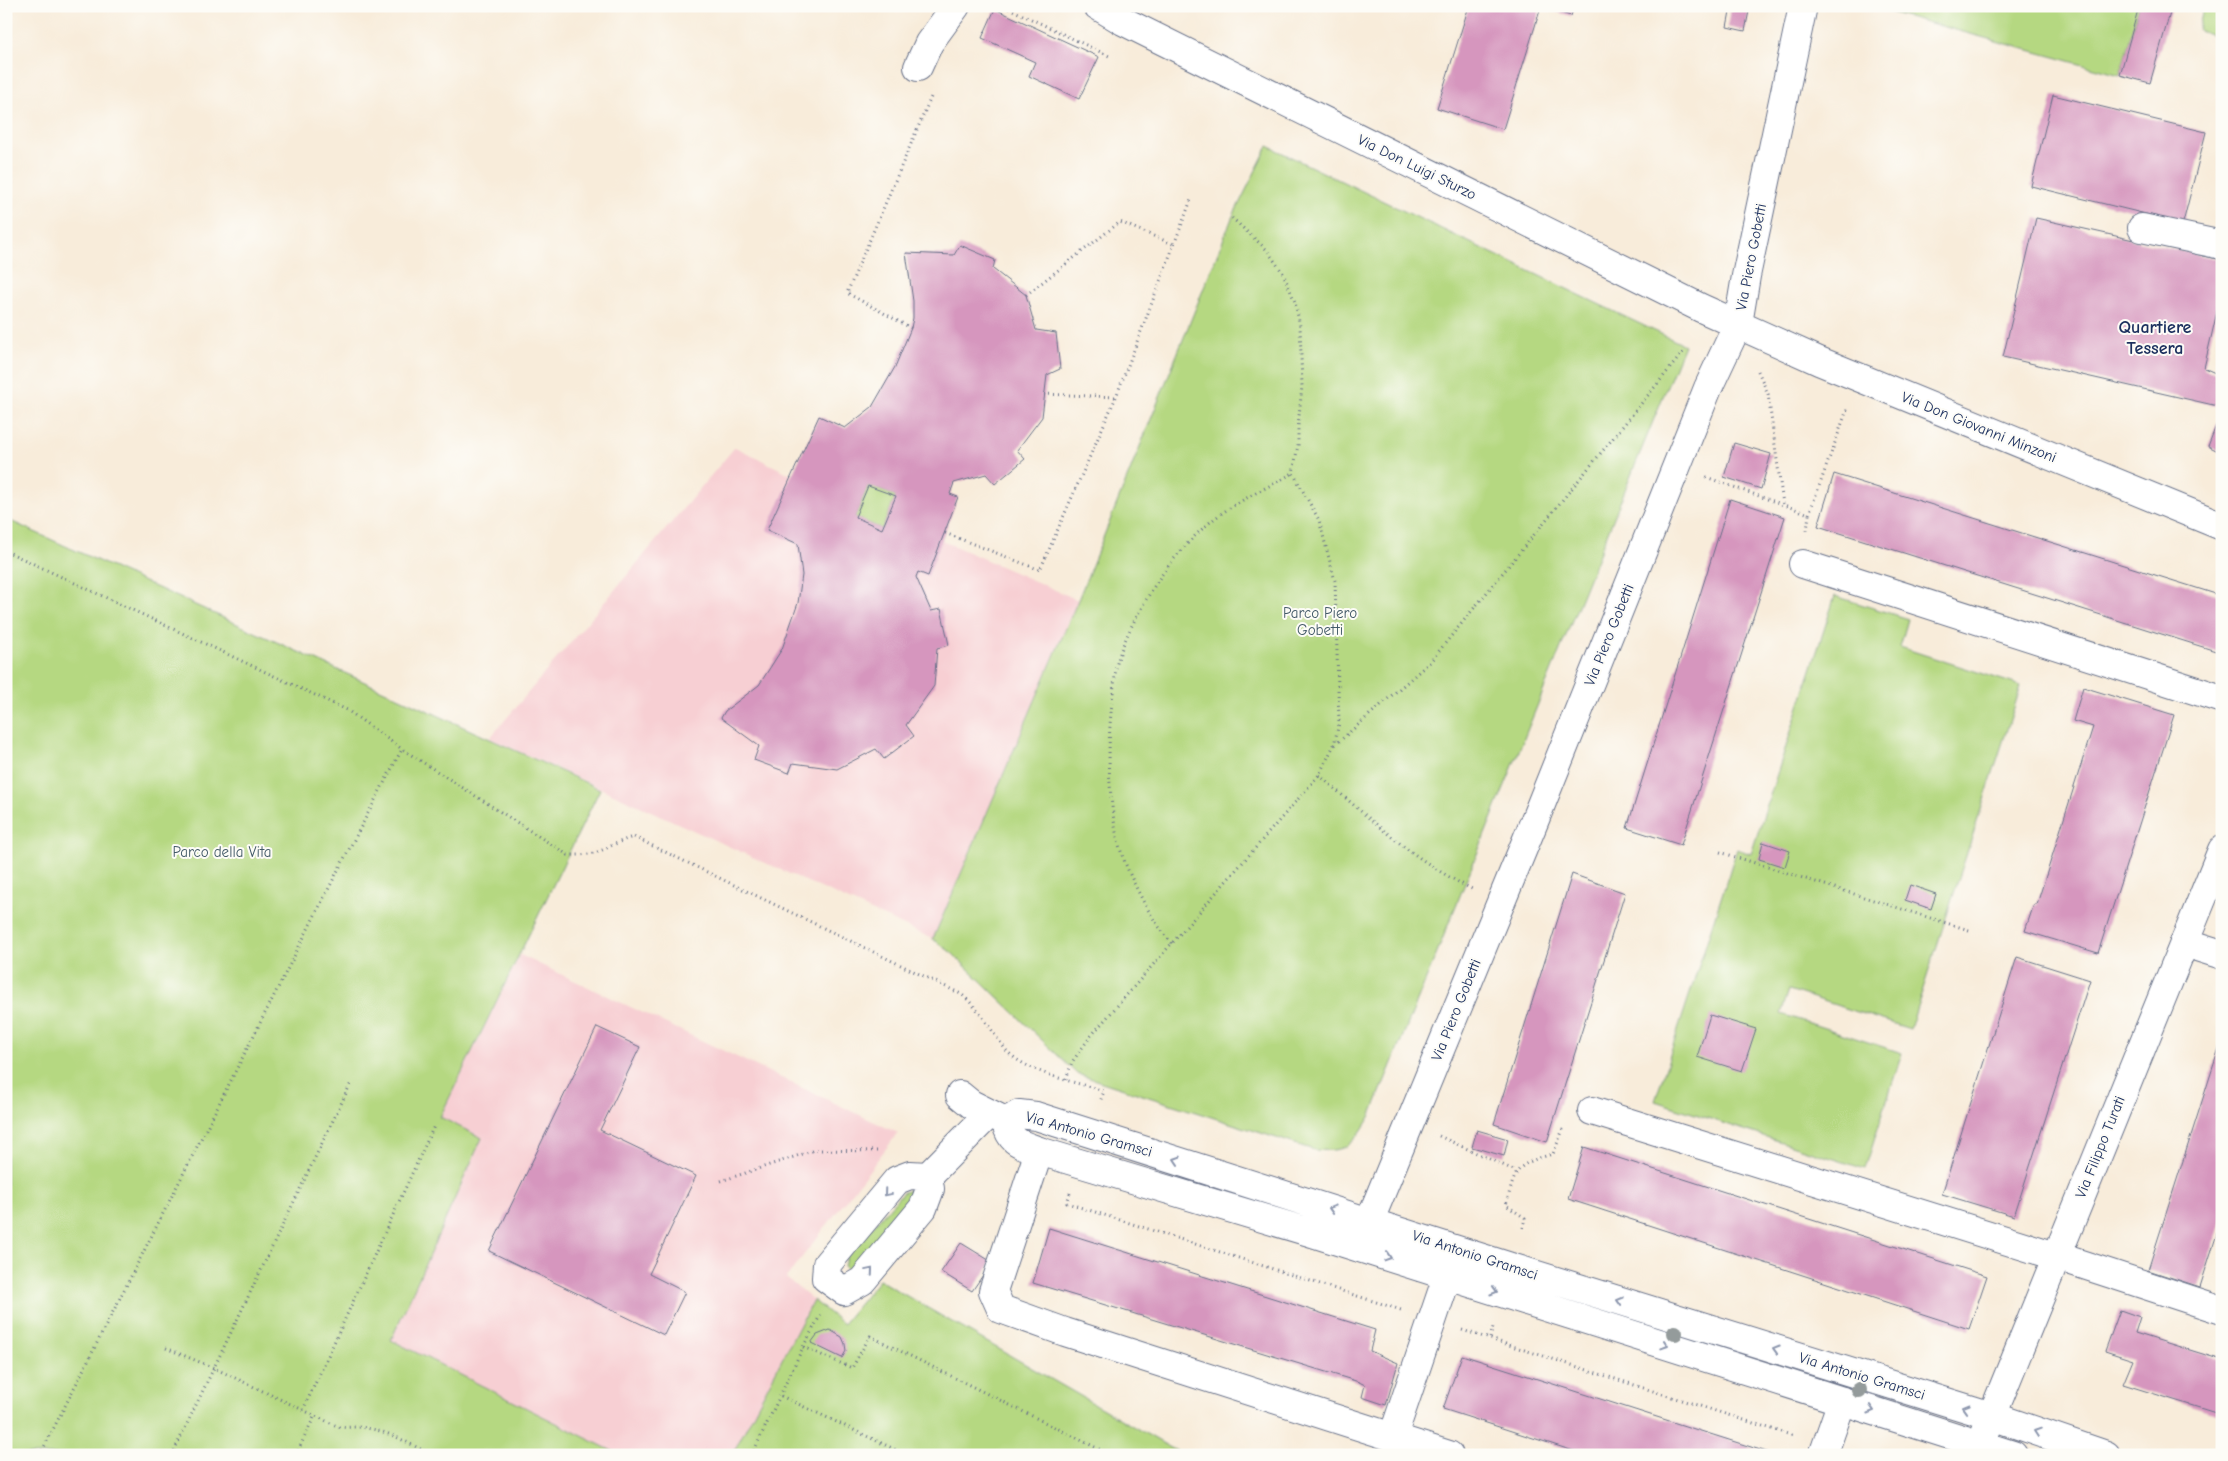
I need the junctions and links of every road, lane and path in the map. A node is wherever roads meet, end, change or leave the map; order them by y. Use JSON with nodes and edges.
{"nodes":[{"id":1,"x":956,"y":6,"type":"edge"},
{"id":2,"x":1004,"y":6,"type":"edge"},
{"id":3,"x":1098,"y":6,"type":"edge"},
{"id":4,"x":1803,"y":6,"type":"edge"},
{"id":5,"x":1109,"y":56,"type":"dead end"},
{"id":6,"x":918,"y":67,"type":"dead end"},
{"id":7,"x":933,"y":92,"type":"dead end"},
{"id":8,"x":1191,"y":200,"type":"dead end"},
{"id":9,"x":1232,"y":218,"type":"dead end"},
{"id":10,"x":2142,"y":228,"type":"dead end"},
{"id":11,"x":1175,"y":245,"type":"junction"},
{"id":12,"x":2222,"y":245,"type":"edge"},
{"id":13,"x":1026,"y":295,"type":"dead end"},
{"id":14,"x":1738,"y":324,"type":"junction"},
{"id":15,"x":911,"y":328,"type":"dead end"},
{"id":16,"x":1685,"y":350,"type":"dead end"},
{"id":17,"x":1858,"y":378,"type":"junction"},
{"id":18,"x":1044,"y":394,"type":"dead end"},
{"id":19,"x":1116,"y":397,"type":"junction"},
{"id":20,"x":1677,"y":467,"type":"junction"},
{"id":21,"x":1293,"y":473,"type":"junction"},
{"id":22,"x":1784,"y":504,"type":"junction"},
{"id":23,"x":1809,"y":514,"type":"junction"},
{"id":24,"x":2222,"y":526,"type":"edge"},
{"id":25,"x":945,"y":533,"type":"dead end"},
{"id":26,"x":6,"y":551,"type":"edge"},
{"id":27,"x":1803,"y":564,"type":"joint"},
{"id":28,"x":2222,"y":699,"type":"edge"},
{"id":29,"x":1334,"y":745,"type":"junction"},
{"id":30,"x":402,"y":749,"type":"junction"},
{"id":31,"x":1319,"y":775,"type":"junction"},
{"id":32,"x":2222,"y":850,"type":"edge"},
{"id":33,"x":1720,"y":852,"type":"dead end"},
{"id":34,"x":568,"y":855,"type":"dead end"},
{"id":35,"x":1500,"y":902,"type":"junction"},
{"id":36,"x":1972,"y":931,"type":"dead end"},
{"id":37,"x":1172,"y":943,"type":"junction"},
{"id":38,"x":2184,"y":943,"type":"junction"},
{"id":39,"x":2222,"y":955,"type":"edge"},
{"id":40,"x":1066,"y":1079,"type":"dead end"},
{"id":41,"x":351,"y":1083,"type":"dead end"},
{"id":42,"x":960,"y":1095,"type":"dead end"},
{"id":43,"x":1592,"y":1111,"type":"joint"},
{"id":44,"x":998,"y":1118,"type":"junction"},
{"id":45,"x":434,"y":1126,"type":"dead end"},
{"id":46,"x":1433,"y":1133,"type":"dead end"},
{"id":47,"x":884,"y":1151,"type":"dead end"},
{"id":48,"x":1039,"y":1151,"type":"junction"},
{"id":49,"x":1516,"y":1171,"type":"junction"},
{"id":50,"x":928,"y":1176,"type":"junction"},
{"id":51,"x":721,"y":1181,"type":"dead end"},
{"id":52,"x":1370,"y":1221,"type":"junction"},
{"id":53,"x":1523,"y":1228,"type":"dead end"},
{"id":54,"x":1359,"y":1248,"type":"junction"},
{"id":55,"x":2056,"y":1256,"type":"junction"},
{"id":56,"x":1447,"y":1277,"type":"junction"},
{"id":57,"x":835,"y":1286,"type":"junction"},
{"id":58,"x":2222,"y":1310,"type":"edge"},
{"id":59,"x":803,"y":1347,"type":"junction"},
{"id":60,"x":166,"y":1348,"type":"dead end"},
{"id":61,"x":214,"y":1368,"type":"junction"},
{"id":62,"x":781,"y":1396,"type":"junction"},
{"id":63,"x":1842,"y":1401,"type":"junction"},
{"id":64,"x":303,"y":1410,"type":"junction"},
{"id":65,"x":315,"y":1415,"type":"junction"},
{"id":66,"x":1992,"y":1416,"type":"junction"},
{"id":67,"x":1393,"y":1436,"type":"junction"},
{"id":68,"x":1980,"y":1444,"type":"junction"},
{"id":69,"x":427,"y":1454,"type":"edge"},
{"id":70,"x":40,"y":1455,"type":"edge"},
{"id":71,"x":172,"y":1455,"type":"edge"},
{"id":72,"x":296,"y":1455,"type":"edge"},
{"id":73,"x":432,"y":1455,"type":"edge"},
{"id":74,"x":752,"y":1455,"type":"edge"},
{"id":75,"x":907,"y":1455,"type":"edge"},
{"id":76,"x":1110,"y":1455,"type":"edge"},
{"id":77,"x":1449,"y":1455,"type":"edge"},
{"id":78,"x":1823,"y":1455,"type":"edge"},
{"id":79,"x":2013,"y":1455,"type":"edge"},
{"id":80,"x":2106,"y":1455,"type":"edge"}],
"edges":[{"from":1,"to":6,"type":"street"},
{"from":2,"to":5,"type":"path"},
{"from":3,"to":14,"type":"street","name":"Via Don Luigi Sturzo"},
{"from":4,"to":14,"type":"street","name":"Via Piero Gobetti"},
{"from":7,"to":15,"type":"path"},
{"from":8,"to":11,"type":"path"},
{"from":9,"to":21,"type":"path"},
{"from":10,"to":12,"type":"street"},
{"from":11,"to":13,"type":"path"},
{"from":11,"to":19,"type":"path"},
{"from":14,"to":17,"type":"street","name":"Via Don Giovanni Minzoni"},
{"from":14,"to":20,"type":"street","name":"Via Piero Gobetti"},
{"from":14,"to":22,"type":"path"},
{"from":16,"to":29,"type":"path"},
{"from":17,"to":23,"type":"path"},
{"from":17,"to":24,"type":"street","name":"Via Don Giovanni Minzoni"},
{"from":18,"to":19,"type":"path"},
{"from":19,"to":25,"type":"path"},
{"from":20,"to":22,"type":"path"},
{"from":20,"to":35,"type":"street","name":"Via Piero Gobetti"},
{"from":21,"to":29,"type":"path"},
{"from":21,"to":37,"type":"path"},
{"from":22,"to":23,"type":"path"},
{"from":23,"to":27,"type":"path"},
{"from":26,"to":30,"type":"path"},
{"from":27,"to":28,"type":"street"},
{"from":29,"to":31,"type":"path"},
{"from":30,"to":34,"type":"path"},
{"from":30,"to":70,"type":"path"},
{"from":31,"to":35,"type":"path"},
{"from":31,"to":37,"type":"path"},
{"from":32,"to":38,"type":"street","name":"Via Filippo Turati"},
{"from":33,"to":36,"type":"path"},
{"from":35,"to":52,"type":"street","name":"Via Piero Gobetti"},
{"from":37,"to":40,"type":"path"},
{"from":38,"to":39,"type":"street"},
{"from":38,"to":55,"type":"street","name":"Via Filippo Turati"},
{"from":41,"to":61,"type":"path"},
{"from":42,"to":44,"type":"street"},
{"from":43,"to":49,"type":"path"},
{"from":43,"to":55,"type":"street"},
{"from":44,"to":48,"type":"street","name":"Via Antonio Gramsci"},
{"from":44,"to":50,"type":"street"},
{"from":52,"to":44,"type":"street","name":"Via Antonio Gramsci","one_way":true},
{"from":45,"to":64,"type":"path"},
{"from":46,"to":49,"type":"path"},
{"from":47,"to":51,"type":"path"},
{"from":48,"to":54,"type":"street","name":"Via Antonio Gramsci"},
{"from":48,"to":67,"type":"street"},
{"from":49,"to":53,"type":"path"},
{"from":57,"to":50,"type":"street","one_way":true},
{"from":50,"to":57,"type":"street","one_way":true},
{"from":52,"to":54,"type":"street","name":"Via Piero Gobetti"},
{"from":66,"to":52,"type":"street","name":"Via Antonio Gramsci","one_way":true},
{"from":54,"to":56,"type":"street","name":"Via Antonio Gramsci","one_way":true},
{"from":55,"to":58,"type":"street"},
{"from":55,"to":66,"type":"street","name":"Via Filippo Turati"},
{"from":56,"to":63,"type":"street","name":"Via Antonio Gramsci","one_way":true},
{"from":56,"to":67,"type":"street"},
{"from":57,"to":59,"type":"path"},
{"from":59,"to":62,"type":"path"},
{"from":59,"to":76,"type":"path"},
{"from":60,"to":61,"type":"path"},
{"from":61,"to":64,"type":"path"},
{"from":61,"to":71,"type":"path"},
{"from":62,"to":74,"type":"path"},
{"from":62,"to":75,"type":"path"},
{"from":63,"to":68,"type":"street","name":"Via Antonio Gramsci","one_way":true},
{"from":63,"to":78,"type":"street"},
{"from":64,"to":65,"type":"path"},
{"from":65,"to":69,"type":"path"},
{"from":65,"to":72,"type":"path"},
{"from":66,"to":68,"type":"street","name":"Via Filippo Turati"},
{"from":80,"to":66,"type":"street","name":"Via Antonio Gramsci","one_way":true},
{"from":67,"to":77,"type":"street"},
{"from":68,"to":79,"type":"street","name":"Via Antonio Gramsci"},
{"from":69,"to":73,"type":"path"}]}
